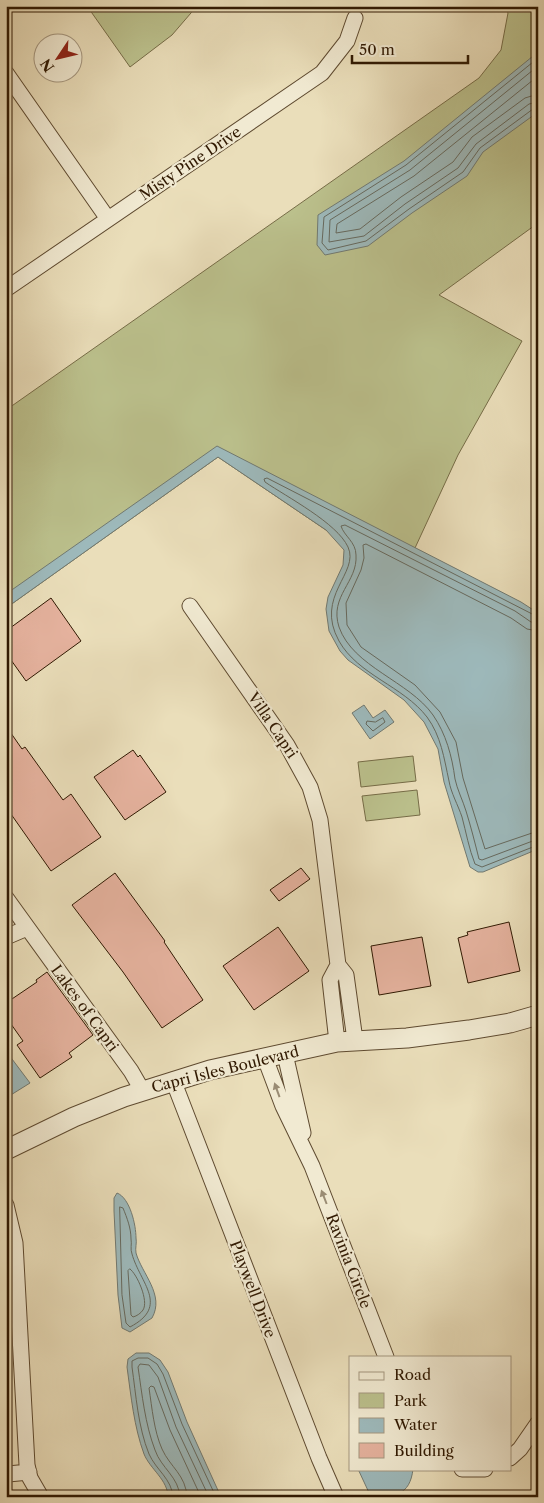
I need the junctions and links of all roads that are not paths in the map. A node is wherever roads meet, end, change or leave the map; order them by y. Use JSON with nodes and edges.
{"nodes":[{"id":1,"x":355,"y":18,"type":"dead end"},
{"id":2,"x":6,"y":73,"type":"edge"},
{"id":3,"x":108,"y":219,"type":"junction"},
{"id":4,"x":6,"y":290,"type":"edge"},
{"id":5,"x":190,"y":606,"type":"dead end"},
{"id":6,"x":6,"y":898,"type":"edge"},
{"id":7,"x":26,"y":928,"type":"junction"},
{"id":8,"x":6,"y":937,"type":"edge"},
{"id":9,"x":538,"y":1015,"type":"edge"},
{"id":10,"x":346,"y":1041,"type":"junction"},
{"id":11,"x":285,"y":1054,"type":"junction"},
{"id":12,"x":266,"y":1058,"type":"junction"},
{"id":13,"x":173,"y":1080,"type":"junction"},
{"id":14,"x":142,"y":1090,"type":"junction"},
{"id":15,"x":6,"y":1150,"type":"edge"},
{"id":16,"x":312,"y":1166,"type":"junction"},
{"id":17,"x":6,"y":1205,"type":"edge"},
{"id":18,"x":386,"y":1356,"type":"edge"},
{"id":19,"x":14,"y":1376,"type":"edge"},
{"id":20,"x":538,"y":1423,"type":"edge"},
{"id":21,"x":512,"y":1456,"type":"edge"},
{"id":22,"x":29,"y":1472,"type":"junction"},
{"id":23,"x":8,"y":1474,"type":"dead end"},
{"id":24,"x":41,"y":1497,"type":"edge"},
{"id":25,"x":336,"y":1497,"type":"edge"}],
"edges":[{"from":1,"to":3,"type":"street","name":"Misty Pine Drive"},
{"from":2,"to":3,"type":"street"},
{"from":3,"to":4,"type":"street","name":"Misty Pine Drive"},
{"from":5,"to":10,"type":"street","name":"Villa Capri"},
{"from":6,"to":7,"type":"street","name":"Lakes of Capri"},
{"from":7,"to":8,"type":"street"},
{"from":7,"to":14,"type":"street","name":"Lakes of Capri"},
{"from":9,"to":10,"type":"street","name":"Capri Isles Boulevard"},
{"from":10,"to":11,"type":"street","name":"Capri Isles Boulevard"},
{"from":11,"to":12,"type":"street","name":"Capri Isles Boulevard"},
{"from":11,"to":16,"type":"street","name":"Ravinia Circle"},
{"from":12,"to":13,"type":"street","name":"Capri Isles Boulevard"},
{"from":16,"to":12,"type":"street","name":"Ravinia Circle","one_way":true},
{"from":13,"to":14,"type":"street","name":"Capri Isles Boulevard"},
{"from":13,"to":25,"type":"street","name":"Playwell Drive"},
{"from":14,"to":15,"type":"street","name":"Capri Isles Boulevard"},
{"from":18,"to":16,"type":"street","name":"Ravinia Circle","one_way":true},
{"from":17,"to":19,"type":"street"},
{"from":19,"to":22,"type":"street"},
{"from":20,"to":21,"type":"street"},
{"from":22,"to":23,"type":"street"},
{"from":22,"to":24,"type":"street"}]}
